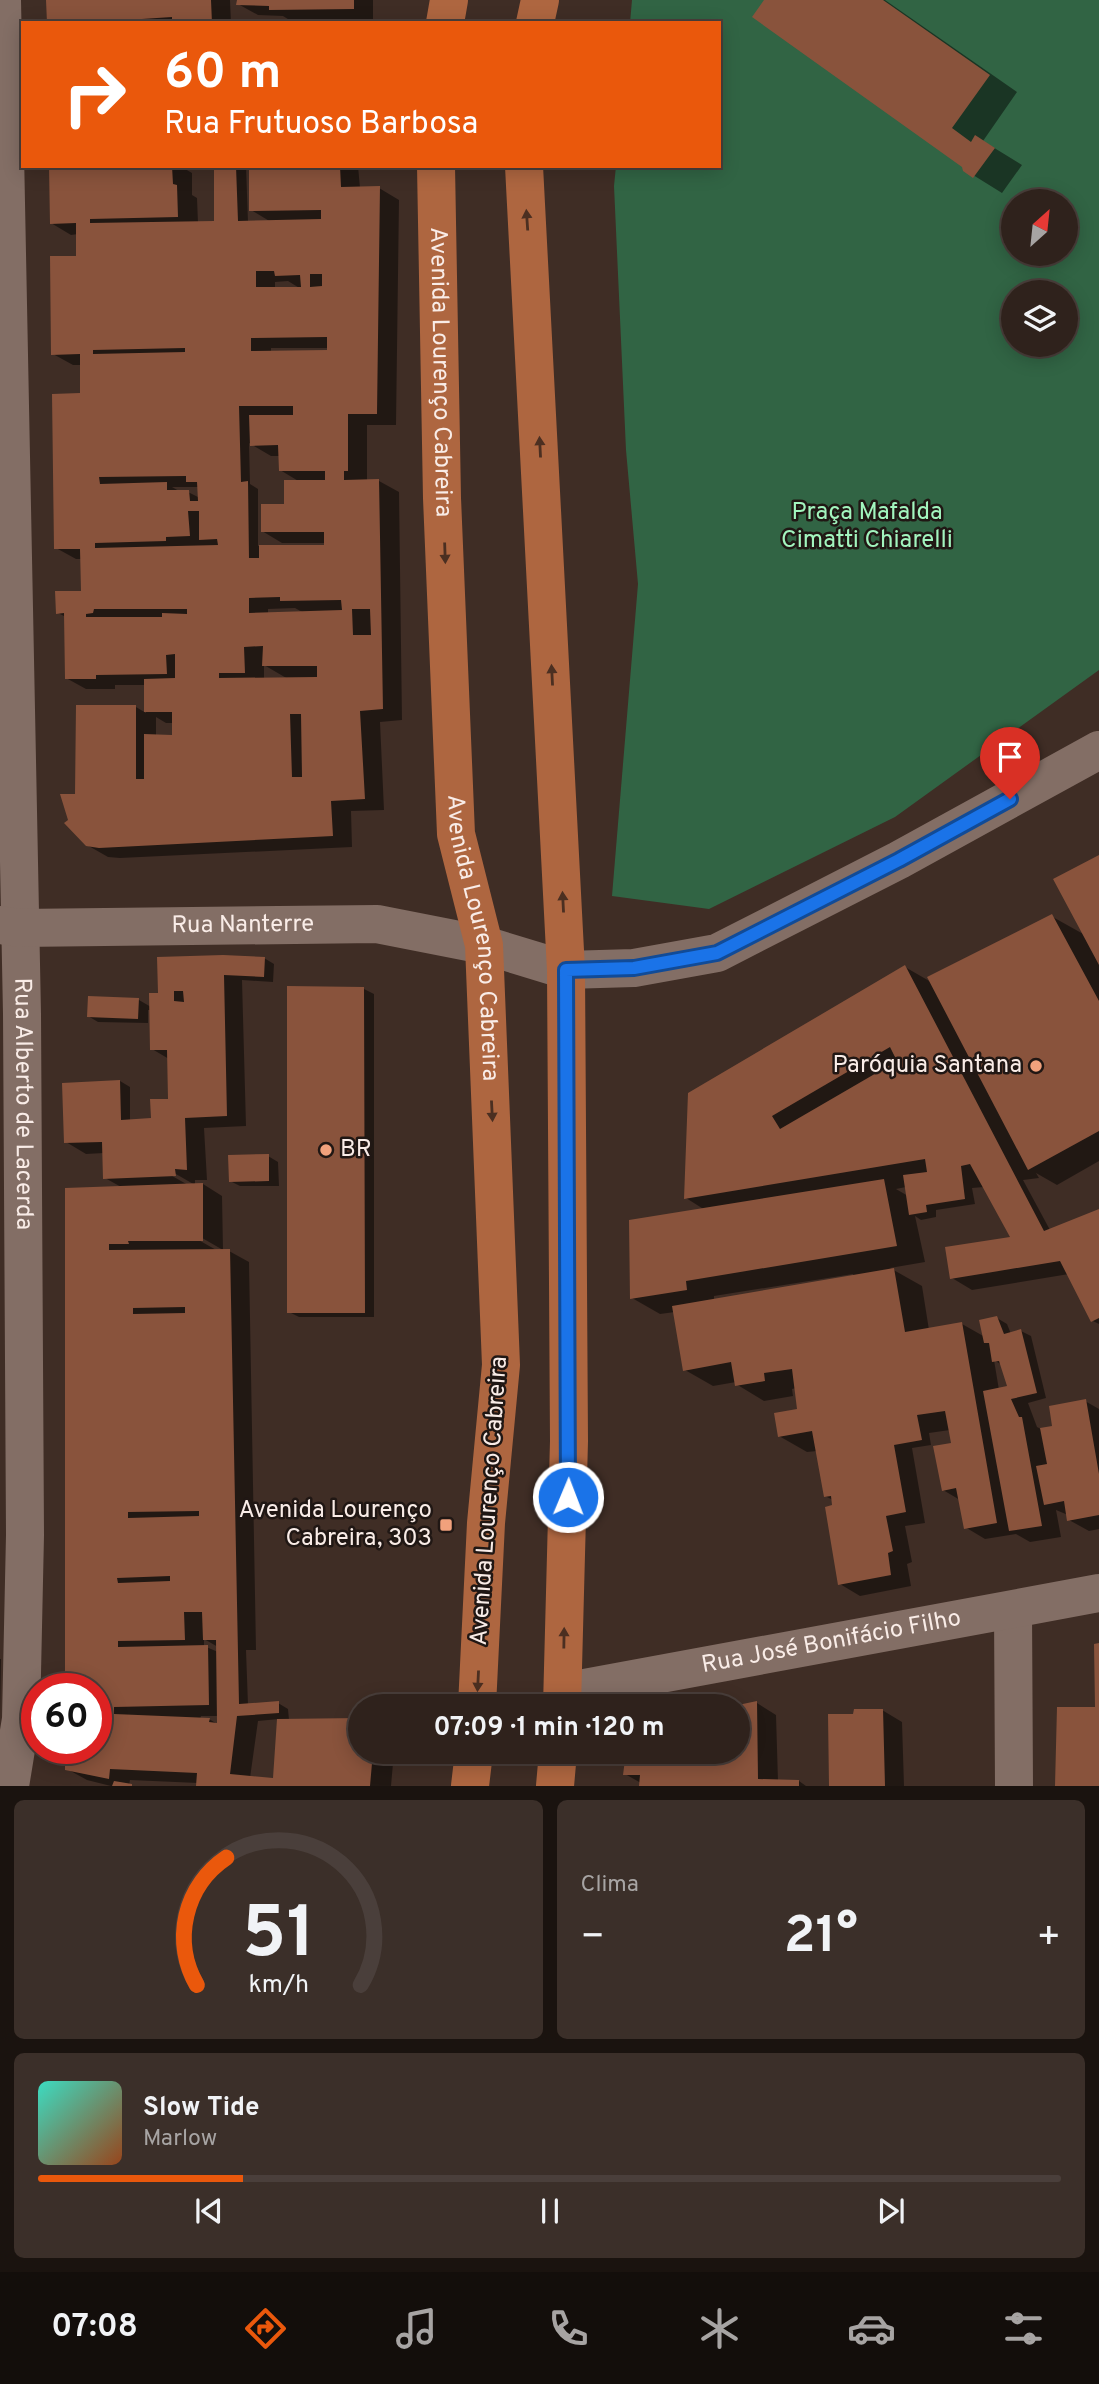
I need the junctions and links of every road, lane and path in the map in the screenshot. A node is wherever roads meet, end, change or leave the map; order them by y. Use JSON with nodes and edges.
{"nodes":[{"id":1,"x":2,"y":0,"type":"edge"},
{"id":2,"x":449,"y":0,"type":"edge"},
{"id":3,"x":540,"y":0,"type":"edge"},
{"id":4,"x":445,"y":21,"type":"edge"},
{"id":5,"x":535,"y":21,"type":"edge"},
{"id":6,"x":436,"y":168,"type":"edge"},
{"id":7,"x":524,"y":168,"type":"edge"},
{"id":8,"x":1099,"y":750,"type":"edge"},
{"id":9,"x":10,"y":926,"type":"edge"},
{"id":10,"x":484,"y":945,"type":"junction"},
{"id":11,"x":566,"y":970,"type":"junction"},
{"id":12,"x":13,"y":1527,"type":"edge"},
{"id":13,"x":1099,"y":1593,"type":"edge"},
{"id":14,"x":1013,"y":1609,"type":"junction"},
{"id":15,"x":478,"y":1694,"type":"edge"},
{"id":16,"x":562,"y":1694,"type":"edge"},
{"id":17,"x":587,"y":1694,"type":"edge"},
{"id":18,"x":473,"y":1764,"type":"edge"},
{"id":19,"x":557,"y":1764,"type":"edge"},
{"id":20,"x":10,"y":1786,"type":"edge"},
{"id":21,"x":470,"y":1786,"type":"edge"},
{"id":22,"x":555,"y":1786,"type":"edge"},
{"id":23,"x":1014,"y":1786,"type":"edge"}],
"edges":[{"from":1,"to":9,"type":"street","name":"Rua Alberto de Lacerda"},
{"from":2,"to":4,"type":"main road"},
{"from":3,"to":5,"type":"main road"},
{"from":6,"to":10,"type":"main road","name":"Avenida Lourenço Cabreira","one_way":true},
{"from":11,"to":7,"type":"main road","one_way":true},
{"from":8,"to":11,"type":"street","name":"Rua Nanterre"},
{"from":9,"to":10,"type":"street","name":"Rua Nanterre"},
{"from":9,"to":12,"type":"street","name":"Rua Alberto de Lacerda"},
{"from":10,"to":11,"type":"street","name":"Rua Nanterre"},
{"from":10,"to":15,"type":"main road","name":"Avenida Lourenço Cabreira","one_way":true},
{"from":16,"to":11,"type":"main road","one_way":true},
{"from":12,"to":20,"type":"street","name":"Rua Alberto de Lacerda"},
{"from":13,"to":14,"type":"street","name":"Rua José Bonifácio Filho"},
{"from":14,"to":17,"type":"street","name":"Rua José Bonifácio Filho"},
{"from":14,"to":23,"type":"street"},
{"from":18,"to":21,"type":"main road"},
{"from":19,"to":22,"type":"main road"}]}
